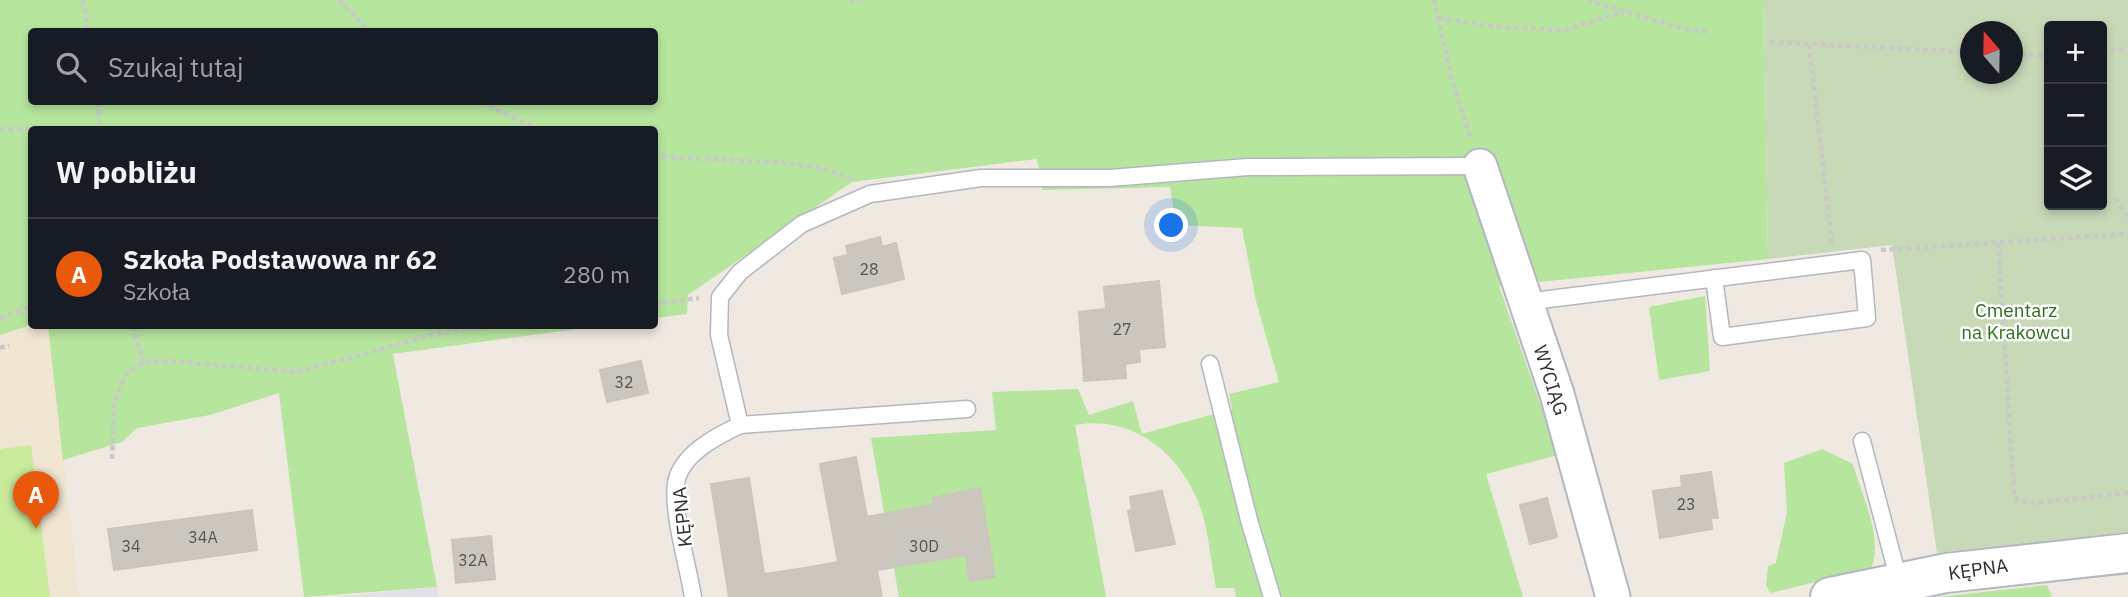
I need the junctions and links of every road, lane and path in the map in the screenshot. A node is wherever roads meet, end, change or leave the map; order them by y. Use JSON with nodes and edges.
{"nodes":[{"id":1,"x":83,"y":0,"type":"edge"},
{"id":2,"x":339,"y":0,"type":"edge"},
{"id":3,"x":850,"y":0,"type":"edge"},
{"id":4,"x":864,"y":0,"type":"edge"},
{"id":5,"x":1434,"y":0,"type":"edge"},
{"id":6,"x":1587,"y":0,"type":"edge"},
{"id":7,"x":1625,"y":11,"type":"junction"},
{"id":8,"x":1438,"y":18,"type":"junction"},
{"id":9,"x":87,"y":28,"type":"edge"},
{"id":10,"x":366,"y":28,"type":"edge"},
{"id":11,"x":1707,"y":32,"type":"dead end"},
{"id":12,"x":1770,"y":42,"type":"dead end"},
{"id":13,"x":1809,"y":44,"type":"junction"},
{"id":14,"x":2128,"y":50,"type":"edge"},
{"id":15,"x":1960,"y":52,"type":"edge"},
{"id":16,"x":2107,"y":52,"type":"edge"},
{"id":17,"x":2023,"y":55,"type":"edge"},
{"id":18,"x":2044,"y":56,"type":"edge"},
{"id":19,"x":98,"y":105,"type":"edge"},
{"id":20,"x":487,"y":105,"type":"edge"},
{"id":21,"x":100,"y":126,"type":"edge"},
{"id":22,"x":532,"y":126,"type":"edge"},
{"id":23,"x":0,"y":129,"type":"edge"},
{"id":24,"x":28,"y":129,"type":"edge"},
{"id":25,"x":658,"y":155,"type":"edge"},
{"id":26,"x":1480,"y":166,"type":"junction"},
{"id":27,"x":870,"y":194,"type":"junction"},
{"id":28,"x":2116,"y":198,"type":"dead end"},
{"id":29,"x":2128,"y":218,"type":"edge"},
{"id":30,"x":2128,"y":234,"type":"edge"},
{"id":31,"x":1998,"y":243,"type":"junction"},
{"id":32,"x":1833,"y":251,"type":"dead end"},
{"id":33,"x":1862,"y":260,"type":"junction"},
{"id":34,"x":1714,"y":278,"type":"junction"},
{"id":35,"x":1525,"y":302,"type":"junction"},
{"id":36,"x":658,"y":303,"type":"edge"},
{"id":37,"x":719,"y":303,"type":"junction"},
{"id":38,"x":28,"y":308,"type":"edge"},
{"id":39,"x":0,"y":318,"type":"edge"},
{"id":40,"x":132,"y":329,"type":"edge"},
{"id":41,"x":471,"y":329,"type":"edge"},
{"id":42,"x":9,"y":345,"type":"dead end"},
{"id":43,"x":0,"y":348,"type":"edge"},
{"id":44,"x":143,"y":362,"type":"junction"},
{"id":45,"x":1210,"y":364,"type":"dead end"},
{"id":46,"x":967,"y":409,"type":"dead end"},
{"id":47,"x":740,"y":425,"type":"junction"},
{"id":48,"x":1862,"y":441,"type":"dead end"},
{"id":49,"x":112,"y":459,"type":"dead end"},
{"id":50,"x":2128,"y":493,"type":"edge"},
{"id":51,"x":2128,"y":553,"type":"edge"},
{"id":52,"x":1899,"y":581,"type":"junction"},
{"id":53,"x":693,"y":597,"type":"edge"},
{"id":54,"x":1272,"y":597,"type":"edge"},
{"id":55,"x":1613,"y":597,"type":"edge"},
{"id":56,"x":1830,"y":597,"type":"edge"}],
"edges":[{"from":1,"to":9,"type":"path"},
{"from":2,"to":10,"type":"path"},
{"from":3,"to":4,"type":"path"},
{"from":5,"to":8,"type":"path"},
{"from":6,"to":7,"type":"path"},
{"from":7,"to":8,"type":"path"},
{"from":7,"to":11,"type":"path"},
{"from":8,"to":26,"type":"path"},
{"from":12,"to":13,"type":"path"},
{"from":13,"to":15,"type":"path"},
{"from":13,"to":32,"type":"path"},
{"from":14,"to":16,"type":"path"},
{"from":17,"to":18,"type":"path"},
{"from":19,"to":21,"type":"path"},
{"from":20,"to":22,"type":"path"},
{"from":23,"to":24,"type":"path"},
{"from":25,"to":27,"type":"path"},
{"from":26,"to":27,"type":"lane"},
{"from":26,"to":35,"type":"street","name":"WYCIĄG"},
{"from":27,"to":37,"type":"lane"},
{"from":28,"to":29,"type":"path"},
{"from":30,"to":31,"type":"path"},
{"from":31,"to":33,"type":"path"},
{"from":31,"to":50,"type":"path"},
{"from":33,"to":34,"type":"lane"},
{"from":33,"to":34,"type":"lane"},
{"from":34,"to":35,"type":"lane"},
{"from":35,"to":55,"type":"street","name":"WYCIĄG"},
{"from":36,"to":37,"type":"path"},
{"from":37,"to":47,"type":"lane"},
{"from":38,"to":39,"type":"path"},
{"from":40,"to":44,"type":"path"},
{"from":41,"to":44,"type":"path"},
{"from":42,"to":43,"type":"path"},
{"from":44,"to":49,"type":"path"},
{"from":45,"to":54,"type":"lane"},
{"from":46,"to":47,"type":"lane"},
{"from":47,"to":53,"type":"lane","name":"KĘPNA"},
{"from":48,"to":52,"type":"lane"},
{"from":51,"to":52,"type":"street","name":"KĘPNA"},
{"from":52,"to":56,"type":"street","name":"KĘPNA"}]}
